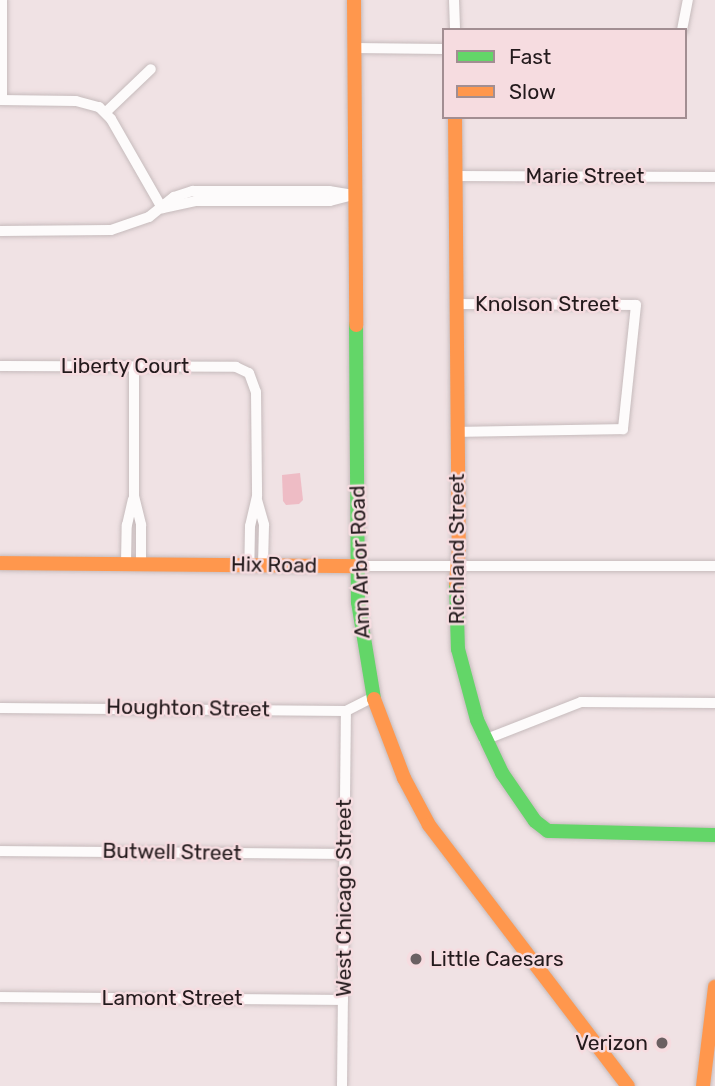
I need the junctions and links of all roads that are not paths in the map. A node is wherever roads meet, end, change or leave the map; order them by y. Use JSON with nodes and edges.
{"nodes":[{"id":1,"x":2,"y":0,"type":"edge"},
{"id":2,"x":354,"y":0,"type":"edge"},
{"id":3,"x":454,"y":0,"type":"edge"},
{"id":4,"x":688,"y":0,"type":"edge"},
{"id":5,"x":454,"y":28,"type":"edge"},
{"id":6,"x":682,"y":28,"type":"edge"},
{"id":7,"x":354,"y":48,"type":"junction"},
{"id":8,"x":442,"y":49,"type":"edge"},
{"id":9,"x":152,"y":69,"type":"dead end"},
{"id":10,"x":1,"y":100,"type":"edge"},
{"id":11,"x":106,"y":112,"type":"junction"},
{"id":12,"x":455,"y":119,"type":"edge"},
{"id":13,"x":456,"y":176,"type":"junction"},
{"id":14,"x":715,"y":177,"type":"edge"},
{"id":15,"x":355,"y":195,"type":"junction"},
{"id":16,"x":162,"y":208,"type":"junction"},
{"id":17,"x":0,"y":231,"type":"edge"},
{"id":18,"x":457,"y":303,"type":"junction"},
{"id":19,"x":0,"y":366,"type":"edge"},
{"id":20,"x":134,"y":366,"type":"junction"},
{"id":21,"x":457,"y":432,"type":"junction"},
{"id":22,"x":134,"y":496,"type":"junction"},
{"id":23,"x":0,"y":563,"type":"edge"},
{"id":24,"x":133,"y":564,"type":"junction"},
{"id":25,"x":457,"y":564,"type":"junction"},
{"id":26,"x":256,"y":565,"type":"junction"},
{"id":27,"x":358,"y":566,"type":"junction"},
{"id":28,"x":715,"y":566,"type":"edge"},
{"id":29,"x":373,"y":697,"type":"junction"},
{"id":30,"x":715,"y":703,"type":"edge"},
{"id":31,"x":0,"y":708,"type":"edge"},
{"id":32,"x":346,"y":711,"type":"junction"},
{"id":33,"x":484,"y":740,"type":"junction"},
{"id":34,"x":715,"y":835,"type":"edge"},
{"id":35,"x":0,"y":851,"type":"edge"},
{"id":36,"x":344,"y":854,"type":"junction"},
{"id":37,"x":715,"y":987,"type":"edge"},
{"id":38,"x":0,"y":997,"type":"edge"},
{"id":39,"x":343,"y":1000,"type":"junction"},
{"id":40,"x":342,"y":1086,"type":"edge"},
{"id":41,"x":628,"y":1086,"type":"edge"},
{"id":42,"x":703,"y":1086,"type":"edge"}],
"edges":[{"from":1,"to":10,"type":"street"},
{"from":2,"to":7,"type":"street","name":"Ann Arbor Road"},
{"from":3,"to":5,"type":"street"},
{"from":4,"to":6,"type":"street"},
{"from":7,"to":8,"type":"street"},
{"from":7,"to":15,"type":"street","name":"Ann Arbor Road"},
{"from":9,"to":11,"type":"street"},
{"from":10,"to":11,"type":"street"},
{"from":11,"to":16,"type":"street"},
{"from":12,"to":13,"type":"street","name":"Richland Street"},
{"from":13,"to":14,"type":"street","name":"Marie Street"},
{"from":13,"to":18,"type":"street","name":"Richland Street"},
{"from":15,"to":16,"type":"street"},
{"from":15,"to":27,"type":"street","name":"Ann Arbor Road"},
{"from":16,"to":17,"type":"street"},
{"from":18,"to":21,"type":"street","name":"Richland Street"},
{"from":18,"to":21,"type":"street","name":"Knolson Street"},
{"from":19,"to":20,"type":"street","name":"Liberty Court"},
{"from":20,"to":22,"type":"street"},
{"from":20,"to":26,"type":"street","name":"Liberty Court"},
{"from":21,"to":25,"type":"street","name":"Richland Street"},
{"from":22,"to":24,"type":"street"},
{"from":22,"to":24,"type":"street"},
{"from":23,"to":24,"type":"street","name":"Hix Road"},
{"from":24,"to":26,"type":"street","name":"Hix Road"},
{"from":25,"to":27,"type":"street","name":"Hix Road"},
{"from":25,"to":28,"type":"street","name":"Hix Road"},
{"from":25,"to":33,"type":"street","name":"Richland Street"},
{"from":26,"to":27,"type":"street","name":"Hix Road"},
{"from":27,"to":29,"type":"street","name":"Ann Arbor Road"},
{"from":29,"to":32,"type":"street","name":"Houghton Street"},
{"from":29,"to":41,"type":"street","name":"Ann Arbor Road"},
{"from":30,"to":33,"type":"street"},
{"from":31,"to":32,"type":"street","name":"Houghton Street"},
{"from":32,"to":36,"type":"street","name":"West Chicago Street"},
{"from":33,"to":34,"type":"street","name":"Richland Street"},
{"from":35,"to":36,"type":"street","name":"Butwell Street"},
{"from":36,"to":39,"type":"street","name":"West Chicago Street"},
{"from":37,"to":42,"type":"street"},
{"from":38,"to":39,"type":"street","name":"Lamont Street"},
{"from":39,"to":40,"type":"street","name":"West Chicago Street"}]}
